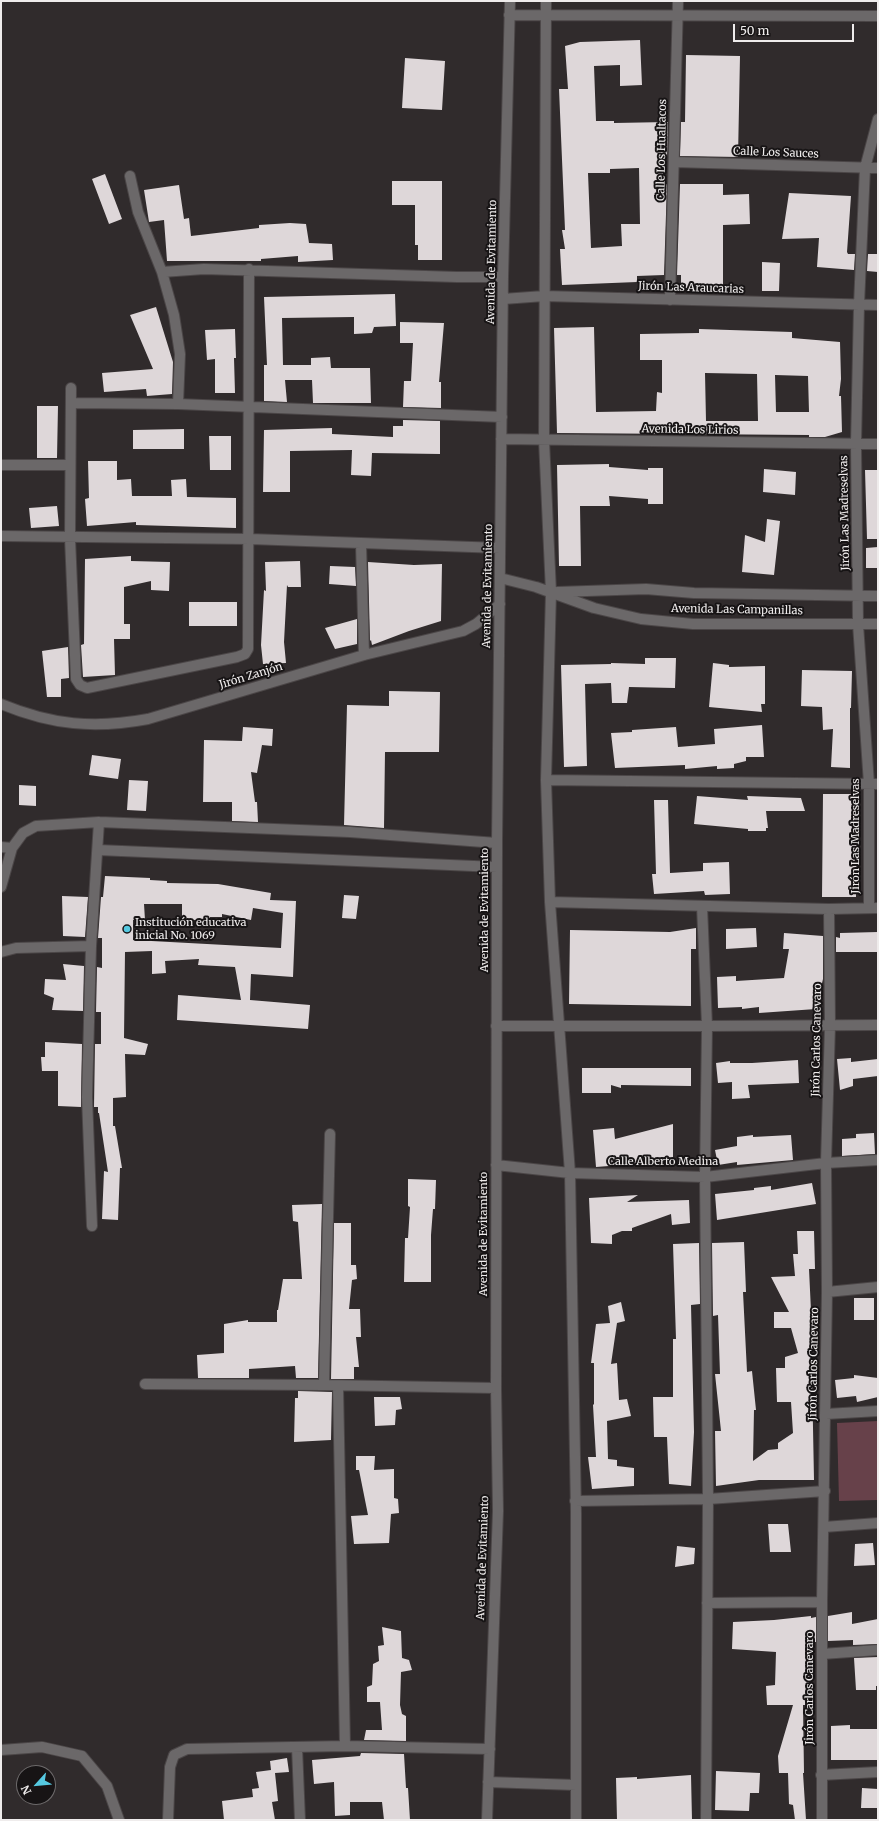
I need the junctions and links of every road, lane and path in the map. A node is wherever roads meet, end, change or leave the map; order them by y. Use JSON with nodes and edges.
{"nodes":[{"id":1,"x":510,"y":1,"type":"edge"},
{"id":2,"x":546,"y":1,"type":"edge"},
{"id":3,"x":678,"y":1,"type":"edge"},
{"id":4,"x":509,"y":15,"type":"junction"},
{"id":5,"x":547,"y":16,"type":"junction"},
{"id":6,"x":677,"y":16,"type":"junction"},
{"id":7,"x":878,"y":16,"type":"edge"},
{"id":8,"x":878,"y":119,"type":"edge"},
{"id":9,"x":674,"y":162,"type":"junction"},
{"id":10,"x":865,"y":168,"type":"junction"},
{"id":11,"x":878,"y":168,"type":"edge"},
{"id":12,"x":130,"y":176,"type":"dead end"},
{"id":13,"x":249,"y":269,"type":"junction"},
{"id":14,"x":162,"y":272,"type":"junction"},
{"id":15,"x":503,"y":277,"type":"junction"},
{"id":16,"x":544,"y":296,"type":"junction"},
{"id":17,"x":503,"y":299,"type":"junction"},
{"id":18,"x":670,"y":300,"type":"junction"},
{"id":19,"x":859,"y":305,"type":"junction"},
{"id":20,"x":878,"y":305,"type":"edge"},
{"id":21,"x":71,"y":388,"type":"dead end"},
{"id":22,"x":72,"y":403,"type":"junction"},
{"id":23,"x":178,"y":404,"type":"junction"},
{"id":24,"x":249,"y":408,"type":"junction"},
{"id":25,"x":502,"y":417,"type":"junction"},
{"id":26,"x":501,"y":439,"type":"junction"},
{"id":27,"x":544,"y":440,"type":"junction"},
{"id":28,"x":856,"y":444,"type":"junction"},
{"id":29,"x":878,"y":444,"type":"edge"},
{"id":30,"x":1,"y":465,"type":"edge"},
{"id":31,"x":70,"y":465,"type":"junction"},
{"id":32,"x":1,"y":536,"type":"edge"},
{"id":33,"x":70,"y":538,"type":"junction"},
{"id":34,"x":250,"y":539,"type":"junction"},
{"id":35,"x":361,"y":544,"type":"junction"},
{"id":36,"x":500,"y":548,"type":"junction"},
{"id":37,"x":500,"y":578,"type":"junction"},
{"id":38,"x":551,"y":592,"type":"junction"},
{"id":39,"x":859,"y":596,"type":"junction"},
{"id":40,"x":878,"y":596,"type":"edge"},
{"id":41,"x":500,"y":604,"type":"junction"},
{"id":42,"x":858,"y":624,"type":"junction"},
{"id":43,"x":878,"y":624,"type":"edge"},
{"id":44,"x":364,"y":655,"type":"junction"},
{"id":45,"x":1,"y":704,"type":"edge"},
{"id":46,"x":546,"y":780,"type":"junction"},
{"id":47,"x":874,"y":784,"type":"edge"},
{"id":48,"x":99,"y":822,"type":"junction"},
{"id":49,"x":497,"y":843,"type":"junction"},
{"id":50,"x":1,"y":847,"type":"edge"},
{"id":51,"x":12,"y":848,"type":"junction"},
{"id":52,"x":98,"y":850,"type":"junction"},
{"id":53,"x":497,"y":867,"type":"junction"},
{"id":54,"x":1,"y":887,"type":"edge"},
{"id":55,"x":550,"y":902,"type":"junction"},
{"id":56,"x":702,"y":906,"type":"junction"},
{"id":57,"x":873,"y":908,"type":"edge"},
{"id":58,"x":829,"y":909,"type":"junction"},
{"id":59,"x":91,"y":946,"type":"junction"},
{"id":60,"x":1,"y":952,"type":"edge"},
{"id":61,"x":559,"y":1025,"type":"junction"},
{"id":62,"x":830,"y":1025,"type":"junction"},
{"id":63,"x":878,"y":1025,"type":"edge"},
{"id":64,"x":496,"y":1026,"type":"junction"},
{"id":65,"x":707,"y":1026,"type":"junction"},
{"id":66,"x":330,"y":1134,"type":"dead end"},
{"id":67,"x":878,"y":1160,"type":"edge"},
{"id":68,"x":826,"y":1163,"type":"junction"},
{"id":69,"x":496,"y":1165,"type":"junction"},
{"id":70,"x":570,"y":1174,"type":"junction"},
{"id":71,"x":705,"y":1177,"type":"junction"},
{"id":72,"x":92,"y":1226,"type":"dead end"},
{"id":73,"x":878,"y":1287,"type":"edge"},
{"id":74,"x":827,"y":1292,"type":"junction"},
{"id":75,"x":145,"y":1384,"type":"dead end"},
{"id":76,"x":324,"y":1384,"type":"junction"},
{"id":77,"x":338,"y":1386,"type":"junction"},
{"id":78,"x":496,"y":1388,"type":"junction"},
{"id":79,"x":878,"y":1411,"type":"edge"},
{"id":80,"x":826,"y":1414,"type":"junction"},
{"id":81,"x":824,"y":1491,"type":"junction"},
{"id":82,"x":708,"y":1499,"type":"junction"},
{"id":83,"x":575,"y":1501,"type":"junction"},
{"id":84,"x":878,"y":1524,"type":"edge"},
{"id":85,"x":824,"y":1527,"type":"junction"},
{"id":86,"x":822,"y":1602,"type":"junction"},
{"id":87,"x":707,"y":1603,"type":"junction"},
{"id":88,"x":878,"y":1650,"type":"edge"},
{"id":89,"x":822,"y":1654,"type":"junction"},
{"id":90,"x":345,"y":1746,"type":"junction"},
{"id":91,"x":297,"y":1747,"type":"junction"},
{"id":92,"x":490,"y":1749,"type":"junction"},
{"id":93,"x":1,"y":1750,"type":"edge"},
{"id":94,"x":878,"y":1772,"type":"edge"},
{"id":95,"x":822,"y":1775,"type":"junction"},
{"id":96,"x":488,"y":1782,"type":"junction"},
{"id":97,"x":576,"y":1785,"type":"junction"},
{"id":98,"x":120,"y":1820,"type":"edge"},
{"id":99,"x":168,"y":1820,"type":"edge"},
{"id":100,"x":300,"y":1820,"type":"edge"},
{"id":101,"x":487,"y":1820,"type":"edge"},
{"id":102,"x":576,"y":1820,"type":"edge"},
{"id":103,"x":706,"y":1820,"type":"edge"},
{"id":104,"x":822,"y":1820,"type":"edge"}],
"edges":[{"from":1,"to":4,"type":"street","name":"Avenida de Evitamiento"},
{"from":2,"to":5,"type":"street"},
{"from":3,"to":6,"type":"street","name":"Calle Los Hualtacos"},
{"from":4,"to":5,"type":"street"},
{"from":4,"to":15,"type":"street","name":"Avenida de Evitamiento"},
{"from":5,"to":6,"type":"street"},
{"from":5,"to":16,"type":"street"},
{"from":6,"to":7,"type":"street"},
{"from":6,"to":9,"type":"street","name":"Calle Los Hualtacos"},
{"from":8,"to":10,"type":"street","name":"Jirón Las Madreselvas"},
{"from":9,"to":10,"type":"street","name":"Calle Los Sauces"},
{"from":9,"to":18,"type":"street","name":"Calle Los Hualtacos"},
{"from":10,"to":11,"type":"street","name":"Calle Los Sauces"},
{"from":10,"to":19,"type":"street","name":"Jirón Las Madreselvas"},
{"from":12,"to":14,"type":"street"},
{"from":13,"to":14,"type":"street"},
{"from":13,"to":15,"type":"street"},
{"from":13,"to":24,"type":"street"},
{"from":14,"to":23,"type":"street"},
{"from":15,"to":17,"type":"street","name":"Avenida de Evitamiento"},
{"from":16,"to":17,"type":"street","name":"Jirón Las Araucarias"},
{"from":16,"to":18,"type":"street","name":"Jirón Las Araucarias"},
{"from":16,"to":27,"type":"street"},
{"from":17,"to":25,"type":"street","name":"Avenida de Evitamiento"},
{"from":18,"to":19,"type":"street","name":"Jirón Las Araucarias"},
{"from":19,"to":20,"type":"street","name":"Jirón Las Araucarias"},
{"from":19,"to":28,"type":"street","name":"Jirón Las Madreselvas"},
{"from":21,"to":22,"type":"street"},
{"from":22,"to":23,"type":"street"},
{"from":22,"to":31,"type":"street"},
{"from":23,"to":24,"type":"street"},
{"from":24,"to":25,"type":"street"},
{"from":24,"to":34,"type":"street"},
{"from":25,"to":26,"type":"street","name":"Avenida de Evitamiento"},
{"from":26,"to":27,"type":"street","name":"Avenida Los Lirios"},
{"from":26,"to":36,"type":"street","name":"Avenida de Evitamiento"},
{"from":27,"to":28,"type":"street","name":"Avenida Los Lirios"},
{"from":27,"to":38,"type":"street"},
{"from":28,"to":29,"type":"street","name":"Avenida Los Lirios"},
{"from":28,"to":39,"type":"street","name":"Jirón Las Madreselvas"},
{"from":30,"to":31,"type":"street"},
{"from":31,"to":33,"type":"street"},
{"from":32,"to":33,"type":"street"},
{"from":33,"to":34,"type":"street"},
{"from":33,"to":34,"type":"street"},
{"from":34,"to":35,"type":"street"},
{"from":35,"to":36,"type":"street"},
{"from":35,"to":44,"type":"street"},
{"from":36,"to":37,"type":"street","name":"Avenida de Evitamiento"},
{"from":37,"to":38,"type":"street","name":"Avenida Las Campanillas"},
{"from":37,"to":41,"type":"street","name":"Avenida de Evitamiento"},
{"from":38,"to":39,"type":"street","name":"Avenida Las Campanillas"},
{"from":38,"to":42,"type":"street","name":"Avenida Las Campanillas"},
{"from":38,"to":46,"type":"street"},
{"from":39,"to":40,"type":"street","name":"Avenida Las Campanillas"},
{"from":39,"to":42,"type":"street","name":"Jirón Las Madreselvas"},
{"from":41,"to":44,"type":"street","name":"Jirón Zanjón"},
{"from":41,"to":49,"type":"street","name":"Avenida de Evitamiento"},
{"from":42,"to":43,"type":"street","name":"Avenida Las Campanillas"},
{"from":42,"to":47,"type":"street","name":"Jirón Las Madreselvas"},
{"from":44,"to":45,"type":"street","name":"Jirón Zanjón"},
{"from":46,"to":47,"type":"street"},
{"from":46,"to":55,"type":"street"},
{"from":47,"to":57,"type":"street","name":"Jirón Las Madreselvas"},
{"from":48,"to":49,"type":"street"},
{"from":48,"to":51,"type":"street"},
{"from":48,"to":52,"type":"street"},
{"from":49,"to":53,"type":"street","name":"Avenida de Evitamiento"},
{"from":50,"to":51,"type":"street"},
{"from":51,"to":54,"type":"street"},
{"from":52,"to":53,"type":"street"},
{"from":52,"to":59,"type":"street"},
{"from":53,"to":64,"type":"street","name":"Avenida de Evitamiento"},
{"from":55,"to":56,"type":"street"},
{"from":55,"to":61,"type":"street"},
{"from":56,"to":58,"type":"street"},
{"from":56,"to":65,"type":"street"},
{"from":57,"to":58,"type":"street"},
{"from":58,"to":62,"type":"street","name":"Jirón Carlos Canevaro"},
{"from":59,"to":60,"type":"street"},
{"from":59,"to":72,"type":"street"},
{"from":61,"to":64,"type":"street"},
{"from":61,"to":65,"type":"street"},
{"from":61,"to":70,"type":"street"},
{"from":62,"to":63,"type":"street"},
{"from":62,"to":65,"type":"street"},
{"from":62,"to":68,"type":"street","name":"Jirón Carlos Canevaro"},
{"from":64,"to":69,"type":"street","name":"Avenida de Evitamiento"},
{"from":65,"to":71,"type":"street"},
{"from":66,"to":76,"type":"street"},
{"from":67,"to":68,"type":"street","name":"Calle Alberto Medina"},
{"from":68,"to":71,"type":"street","name":"Calle Alberto Medina"},
{"from":68,"to":74,"type":"street","name":"Jirón Carlos Canevaro"},
{"from":69,"to":70,"type":"street","name":"Calle Alberto Medina"},
{"from":69,"to":78,"type":"street","name":"Avenida de Evitamiento"},
{"from":70,"to":71,"type":"street","name":"Calle Alberto Medina"},
{"from":70,"to":83,"type":"street"},
{"from":71,"to":82,"type":"street"},
{"from":73,"to":74,"type":"street"},
{"from":74,"to":80,"type":"street","name":"Jirón Carlos Canevaro"},
{"from":75,"to":76,"type":"street"},
{"from":76,"to":77,"type":"street"},
{"from":77,"to":78,"type":"street"},
{"from":77,"to":90,"type":"street"},
{"from":78,"to":92,"type":"street","name":"Avenida de Evitamiento"},
{"from":79,"to":80,"type":"street"},
{"from":80,"to":81,"type":"street","name":"Jirón Carlos Canevaro"},
{"from":81,"to":82,"type":"street"},
{"from":81,"to":85,"type":"street","name":"Jirón Carlos Canevaro"},
{"from":82,"to":83,"type":"street"},
{"from":82,"to":87,"type":"street"},
{"from":83,"to":97,"type":"street"},
{"from":84,"to":85,"type":"street"},
{"from":85,"to":86,"type":"street","name":"Jirón Carlos Canevaro"},
{"from":86,"to":87,"type":"street"},
{"from":86,"to":89,"type":"street","name":"Jirón Carlos Canevaro"},
{"from":87,"to":103,"type":"street"},
{"from":88,"to":89,"type":"street"},
{"from":89,"to":95,"type":"street","name":"Jirón Carlos Canevaro"},
{"from":90,"to":91,"type":"street"},
{"from":90,"to":92,"type":"street"},
{"from":91,"to":99,"type":"street"},
{"from":91,"to":100,"type":"street"},
{"from":92,"to":96,"type":"street","name":"Avenida de Evitamiento"},
{"from":93,"to":98,"type":"street"},
{"from":94,"to":95,"type":"street"},
{"from":95,"to":104,"type":"street","name":"Jirón Carlos Canevaro"},
{"from":96,"to":97,"type":"street"},
{"from":96,"to":101,"type":"street","name":"Avenida de Evitamiento"},
{"from":97,"to":102,"type":"street"}]}
